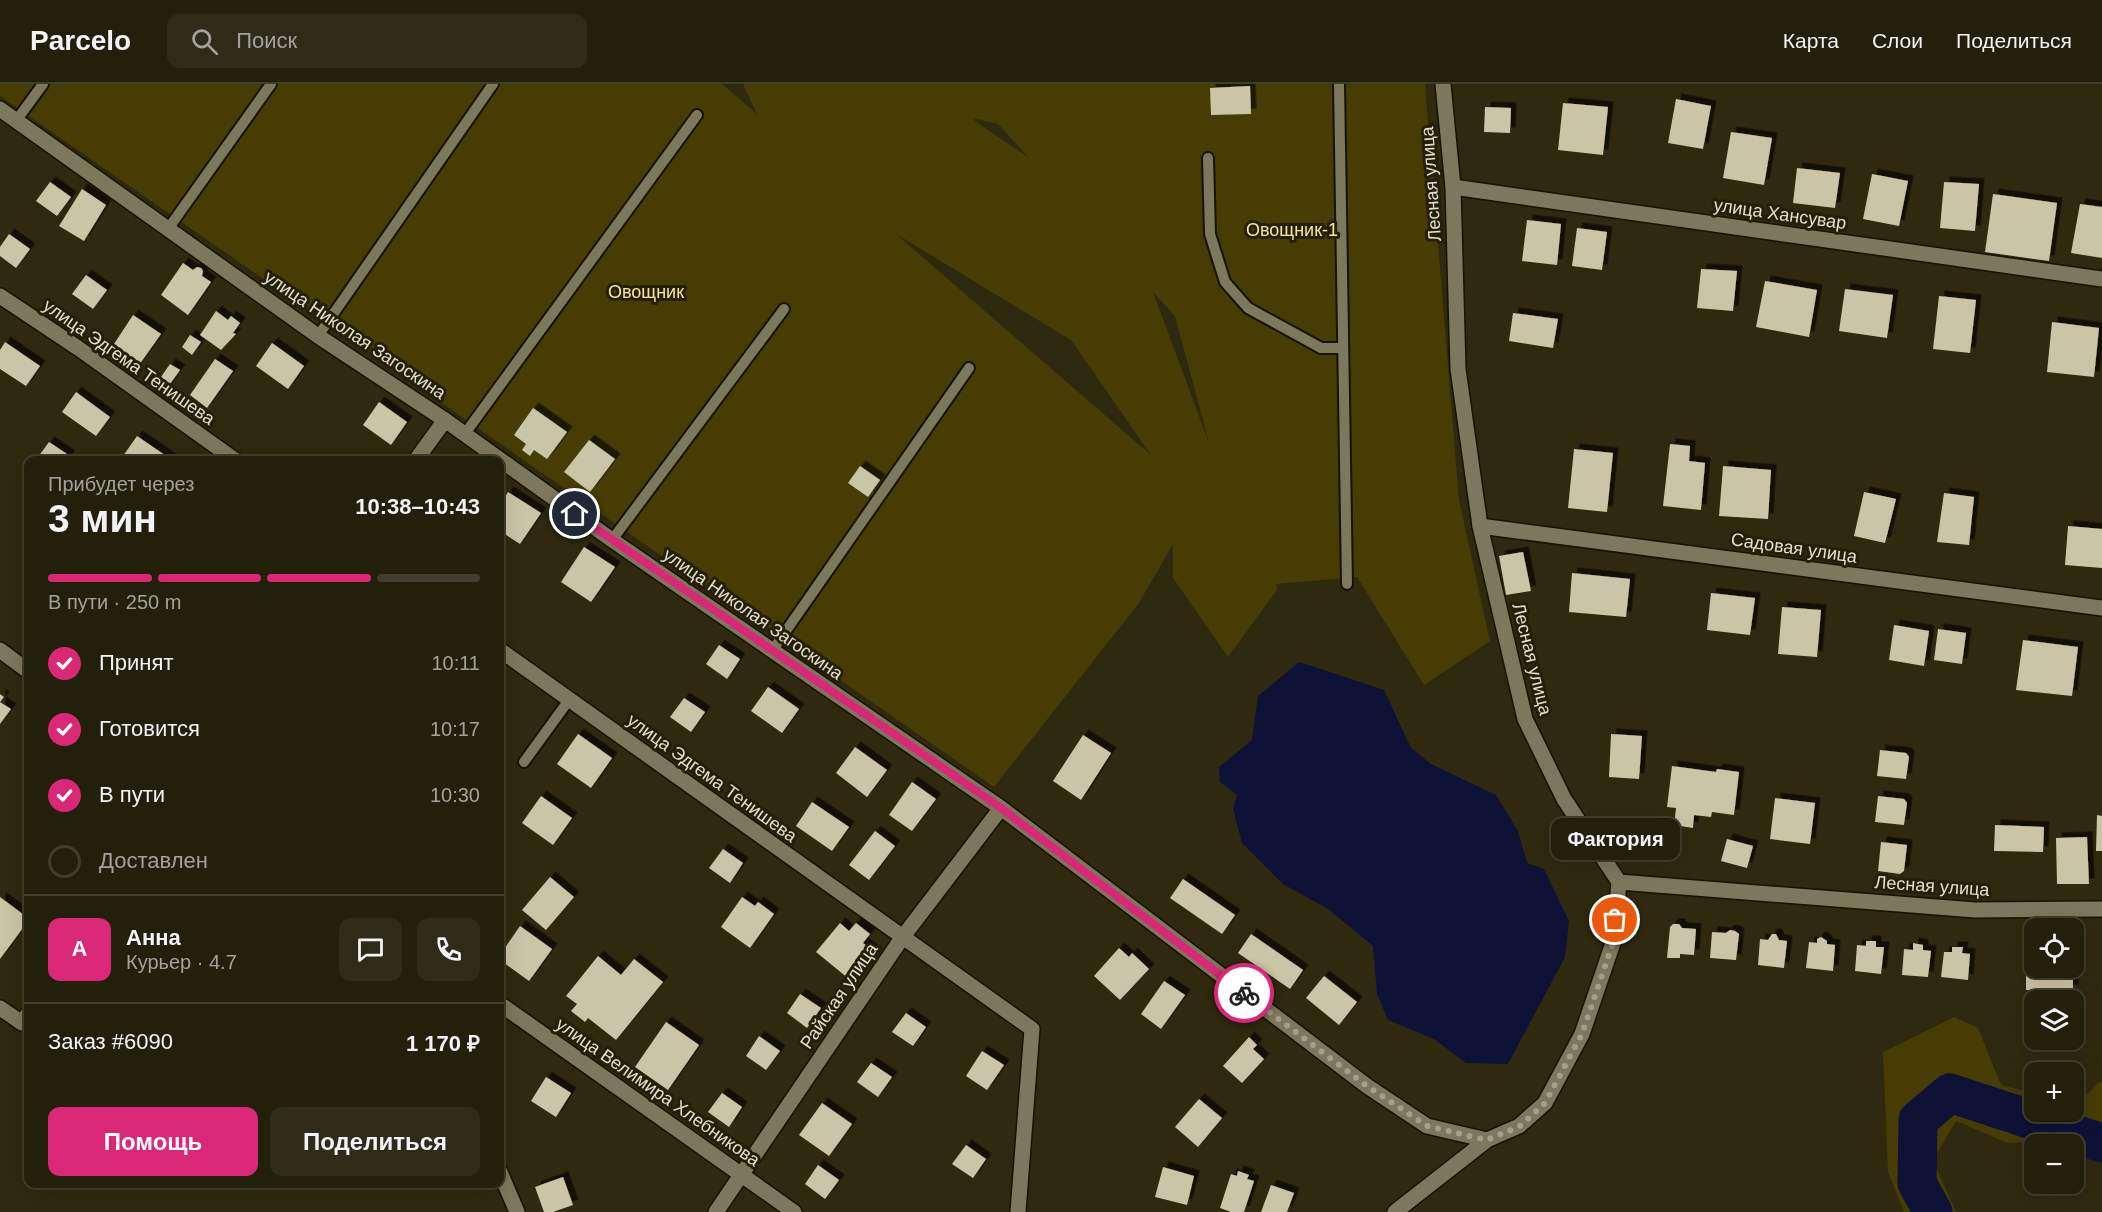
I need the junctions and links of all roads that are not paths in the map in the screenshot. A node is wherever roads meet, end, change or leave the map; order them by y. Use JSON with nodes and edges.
{"nodes":[{"id":1,"x":43,"y":84,"type":"edge"},
{"id":2,"x":271,"y":84,"type":"edge"},
{"id":3,"x":493,"y":84,"type":"edge"},
{"id":4,"x":1339,"y":84,"type":"edge"},
{"id":5,"x":1443,"y":84,"type":"edge"},
{"id":6,"x":0,"y":109,"type":"edge"},
{"id":7,"x":697,"y":115,"type":"dead end"},
{"id":8,"x":16,"y":121,"type":"junction"},
{"id":9,"x":1208,"y":158,"type":"dead end"},
{"id":10,"x":1453,"y":187,"type":"junction"},
{"id":11,"x":168,"y":229,"type":"junction"},
{"id":12,"x":2102,"y":279,"type":"edge"},
{"id":13,"x":0,"y":296,"type":"edge"},
{"id":14,"x":784,"y":309,"type":"dead end"},
{"id":15,"x":318,"y":336,"type":"junction"},
{"id":16,"x":1343,"y":348,"type":"junction"},
{"id":17,"x":969,"y":368,"type":"dead end"},
{"id":18,"x":445,"y":420,"type":"junction"},
{"id":19,"x":464,"y":435,"type":"junction"},
{"id":20,"x":229,"y":456,"type":"edge"},
{"id":21,"x":419,"y":456,"type":"edge"},
{"id":22,"x":494,"y":456,"type":"edge"},
{"id":23,"x":504,"y":463,"type":"edge"},
{"id":24,"x":1480,"y":526,"type":"junction"},
{"id":25,"x":612,"y":540,"type":"junction"},
{"id":26,"x":1347,"y":584,"type":"dead end"},
{"id":27,"x":2102,"y":608,"type":"edge"},
{"id":28,"x":0,"y":650,"type":"edge"},
{"id":29,"x":772,"y":651,"type":"junction"},
{"id":30,"x":504,"y":653,"type":"edge"},
{"id":31,"x":24,"y":668,"type":"edge"},
{"id":32,"x":569,"y":700,"type":"junction"},
{"id":33,"x":524,"y":762,"type":"dead end"},
{"id":34,"x":1001,"y":808,"type":"junction"},
{"id":35,"x":1619,"y":882,"type":"junction"},
{"id":36,"x":2102,"y":909,"type":"edge"},
{"id":37,"x":902,"y":938,"type":"junction"},
{"id":38,"x":504,"y":1007,"type":"edge"},
{"id":39,"x":0,"y":1008,"type":"edge"},
{"id":40,"x":24,"y":1020,"type":"edge"},
{"id":41,"x":1487,"y":1140,"type":"junction"},
{"id":42,"x":742,"y":1175,"type":"junction"},
{"id":43,"x":504,"y":1181,"type":"edge"},
{"id":44,"x":517,"y":1212,"type":"edge"},
{"id":45,"x":716,"y":1212,"type":"edge"},
{"id":46,"x":794,"y":1212,"type":"edge"},
{"id":47,"x":1018,"y":1212,"type":"edge"},
{"id":48,"x":1395,"y":1212,"type":"edge"}],
"edges":[{"from":1,"to":8,"type":"lane"},
{"from":2,"to":11,"type":"lane"},
{"from":3,"to":15,"type":"lane"},
{"from":4,"to":16,"type":"lane"},
{"from":5,"to":10,"type":"street","name":"Лесная улица"},
{"from":6,"to":8,"type":"street","name":"улица Николая Загоскина"},
{"from":7,"to":19,"type":"lane"},
{"from":8,"to":11,"type":"street","name":"улица Николая Загоскина"},
{"from":9,"to":16,"type":"lane"},
{"from":10,"to":12,"type":"street","name":"улица Хансувар"},
{"from":10,"to":24,"type":"street","name":"Лесная улица"},
{"from":11,"to":15,"type":"street","name":"улица Николая Загоскина"},
{"from":13,"to":20,"type":"street","name":"улица Эдгема Тенишева"},
{"from":14,"to":25,"type":"lane"},
{"from":15,"to":18,"type":"street","name":"улица Николая Загоскина"},
{"from":16,"to":26,"type":"lane"},
{"from":17,"to":29,"type":"lane"},
{"from":18,"to":19,"type":"street","name":"улица Николая Загоскина"},
{"from":18,"to":21,"type":"street"},
{"from":19,"to":22,"type":"street","name":"улица Николая Загоскина"},
{"from":23,"to":25,"type":"street","name":"улица Николая Загоскина"},
{"from":24,"to":27,"type":"street","name":"Садовая улица"},
{"from":24,"to":35,"type":"street","name":"Лесная улица"},
{"from":25,"to":29,"type":"street","name":"улица Николая Загоскина"},
{"from":28,"to":31,"type":"street"},
{"from":29,"to":34,"type":"street","name":"улица Николая Загоскина"},
{"from":30,"to":32,"type":"street","name":"улица Эдгема Тенишева"},
{"from":32,"to":33,"type":"lane"},
{"from":32,"to":37,"type":"street","name":"улица Эдгема Тенишева"},
{"from":34,"to":37,"type":"street","name":"Райская улица"},
{"from":34,"to":41,"type":"street","name":"улица Николая Загоскина"},
{"from":35,"to":36,"type":"street","name":"Лесная улица"},
{"from":35,"to":41,"type":"street"},
{"from":37,"to":42,"type":"street","name":"Райская улица"},
{"from":37,"to":47,"type":"street","name":"улица Эдгема Тенишева"},
{"from":38,"to":42,"type":"street","name":"улица Велимира Хлебникова"},
{"from":39,"to":40,"type":"street"},
{"from":41,"to":48,"type":"street"},
{"from":42,"to":45,"type":"street","name":"Райская улица"},
{"from":42,"to":46,"type":"street","name":"улица Велимира Хлебникова"},
{"from":43,"to":44,"type":"street"}]}
